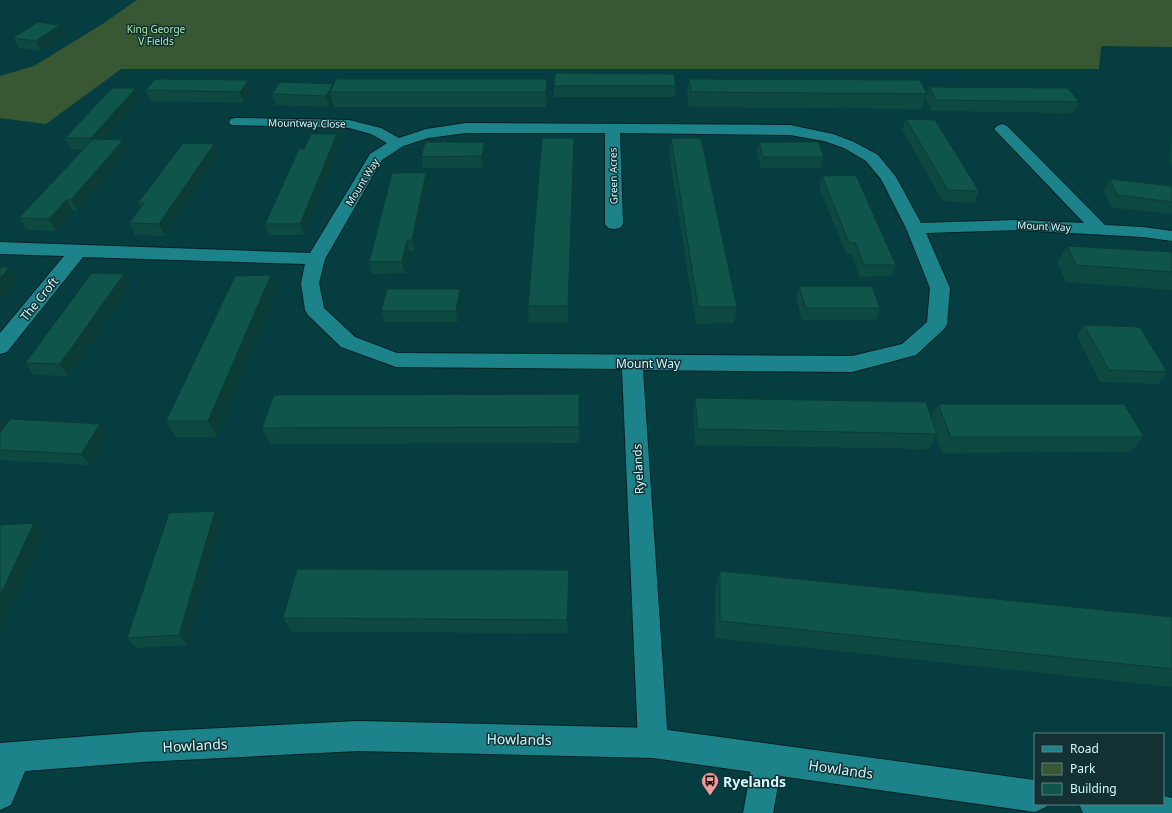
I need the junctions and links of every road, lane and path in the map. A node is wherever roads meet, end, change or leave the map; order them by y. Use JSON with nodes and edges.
{"nodes":[{"id":1,"x":236,"y":122,"type":"dead end"},
{"id":2,"x":612,"y":128,"type":"junction"},
{"id":3,"x":1002,"y":129,"type":"dead end"},
{"id":4,"x":398,"y":144,"type":"junction"},
{"id":5,"x":614,"y":224,"type":"dead end"},
{"id":6,"x":915,"y":228,"type":"junction"},
{"id":7,"x":1099,"y":229,"type":"junction"},
{"id":8,"x":1172,"y":236,"type":"edge"},
{"id":9,"x":0,"y":248,"type":"edge"},
{"id":10,"x":78,"y":251,"type":"junction"},
{"id":11,"x":316,"y":259,"type":"junction"},
{"id":12,"x":0,"y":348,"type":"edge"},
{"id":13,"x":632,"y":363,"type":"junction"},
{"id":14,"x":653,"y":743,"type":"junction"},
{"id":15,"x":8,"y":758,"type":"edge"},
{"id":16,"x":768,"y":759,"type":"junction"},
{"id":17,"x":0,"y":794,"type":"edge"},
{"id":18,"x":1034,"y":796,"type":"edge"},
{"id":19,"x":1103,"y":805,"type":"edge"},
{"id":20,"x":758,"y":813,"type":"edge"},
{"id":21,"x":1169,"y":813,"type":"edge"}],
"edges":[{"from":1,"to":4,"type":"street","name":"Mountway Close"},
{"from":2,"to":4,"type":"street","name":"Mount Way"},
{"from":2,"to":5,"type":"street","name":"Green Acres"},
{"from":2,"to":6,"type":"street","name":"Mount Way"},
{"from":3,"to":7,"type":"street"},
{"from":4,"to":11,"type":"street","name":"Mount Way"},
{"from":6,"to":7,"type":"street","name":"Mount Way"},
{"from":6,"to":13,"type":"street","name":"Mount Way"},
{"from":7,"to":8,"type":"street","name":"Mount Way"},
{"from":9,"to":10,"type":"street"},
{"from":10,"to":11,"type":"street"},
{"from":10,"to":12,"type":"street","name":"The Croft"},
{"from":11,"to":13,"type":"street","name":"Mount Way"},
{"from":13,"to":14,"type":"street","name":"Ryelands"},
{"from":14,"to":15,"type":"street","name":"Howlands"},
{"from":14,"to":16,"type":"street","name":"Howlands"},
{"from":15,"to":17,"type":"street"},
{"from":16,"to":18,"type":"street","name":"Howlands"},
{"from":16,"to":20,"type":"lane"},
{"from":19,"to":21,"type":"street"}]}
